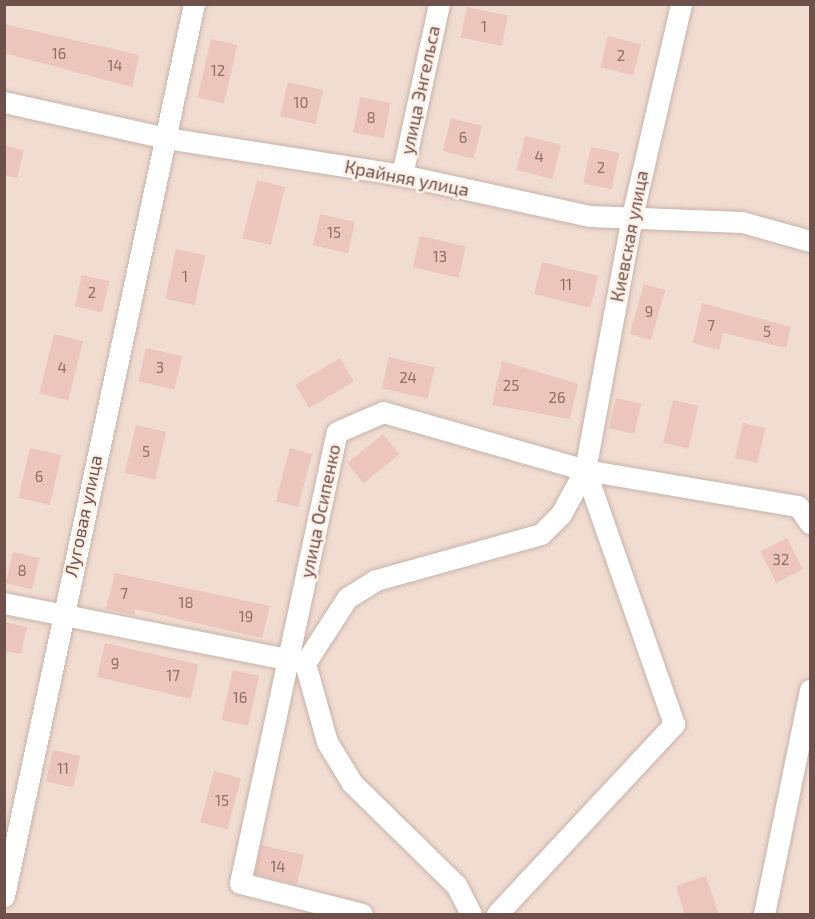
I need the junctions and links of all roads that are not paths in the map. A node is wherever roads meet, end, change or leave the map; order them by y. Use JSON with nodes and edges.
{"nodes":[{"id":1,"x":194,"y":4,"type":"edge"},
{"id":2,"x":439,"y":4,"type":"edge"},
{"id":3,"x":681,"y":4,"type":"edge"},
{"id":4,"x":4,"y":102,"type":"edge"},
{"id":5,"x":166,"y":138,"type":"junction"},
{"id":6,"x":402,"y":175,"type":"junction"},
{"id":7,"x":631,"y":221,"type":"junction"},
{"id":8,"x":810,"y":241,"type":"edge"},
{"id":9,"x":585,"y":470,"type":"junction"},
{"id":10,"x":810,"y":523,"type":"edge"},
{"id":11,"x":4,"y":603,"type":"edge"},
{"id":12,"x":61,"y":616,"type":"junction"},
{"id":13,"x":297,"y":661,"type":"junction"},
{"id":14,"x":810,"y":690,"type":"edge"},
{"id":15,"x":4,"y":896,"type":"edge"},
{"id":16,"x":362,"y":915,"type":"edge"},
{"id":17,"x":471,"y":915,"type":"edge"},
{"id":18,"x":497,"y":915,"type":"edge"},
{"id":19,"x":764,"y":915,"type":"edge"}],
"edges":[{"from":1,"to":5,"type":"street","name":"Луговая улица"},
{"from":2,"to":6,"type":"street","name":"улица Энгельса"},
{"from":3,"to":7,"type":"street","name":"Киевская улица"},
{"from":4,"to":5,"type":"street","name":"Крайняя улица"},
{"from":5,"to":6,"type":"street","name":"Крайняя улица"},
{"from":5,"to":12,"type":"street","name":"Луговая улица"},
{"from":6,"to":7,"type":"street","name":"Крайняя улица"},
{"from":7,"to":8,"type":"street","name":"Крайняя улица"},
{"from":7,"to":9,"type":"street","name":"Киевская улица"},
{"from":9,"to":10,"type":"street","name":"улица Осипенко"},
{"from":9,"to":13,"type":"street"},
{"from":9,"to":13,"type":"street","name":"улица Осипенко"},
{"from":9,"to":18,"type":"street"},
{"from":11,"to":12,"type":"street"},
{"from":12,"to":13,"type":"street"},
{"from":12,"to":15,"type":"street","name":"Луговая улица"},
{"from":13,"to":16,"type":"street","name":"улица Осипенко"},
{"from":13,"to":17,"type":"street"},
{"from":14,"to":19,"type":"street"}]}
